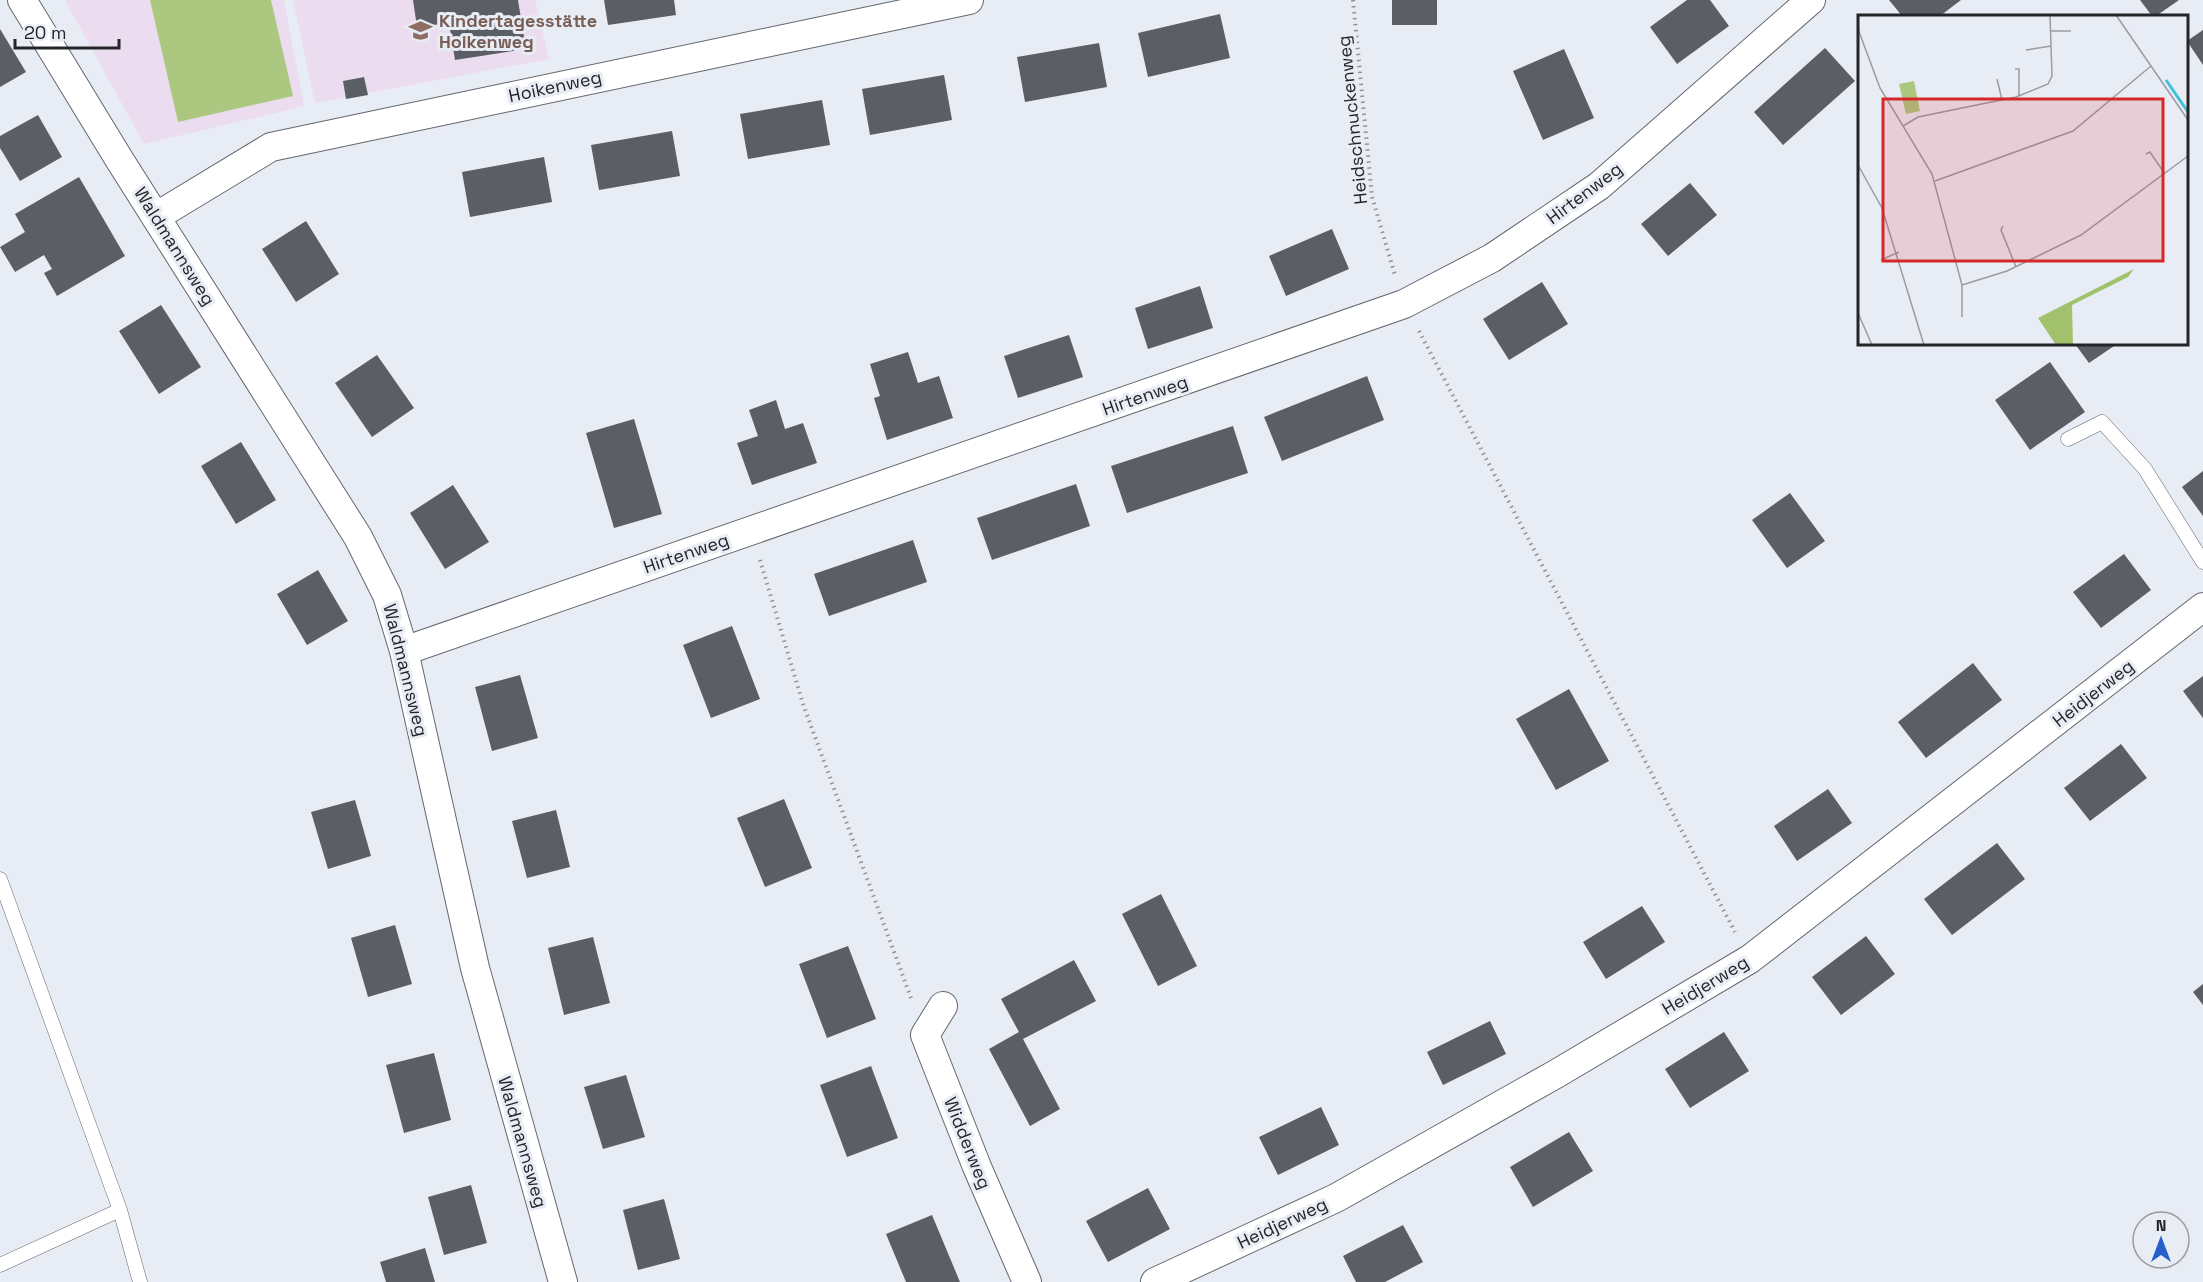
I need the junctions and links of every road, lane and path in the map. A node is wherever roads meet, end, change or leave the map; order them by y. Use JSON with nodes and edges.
{"nodes":[{"id":1,"x":22,"y":0,"type":"edge"},
{"id":2,"x":969,"y":0,"type":"edge"},
{"id":3,"x":1353,"y":0,"type":"edge"},
{"id":4,"x":1811,"y":0,"type":"edge"},
{"id":5,"x":932,"y":4,"type":"edge"},
{"id":6,"x":157,"y":216,"type":"junction"},
{"id":7,"x":1404,"y":304,"type":"junction"},
{"id":8,"x":2068,"y":438,"type":"dead end"},
{"id":9,"x":751,"y":530,"type":"junction"},
{"id":10,"x":2203,"y":562,"type":"edge"},
{"id":11,"x":2203,"y":607,"type":"edge"},
{"id":12,"x":404,"y":651,"type":"junction"},
{"id":13,"x":0,"y":879,"type":"edge"},
{"id":14,"x":1750,"y":959,"type":"junction"},
{"id":15,"x":943,"y":1006,"type":"dead end"},
{"id":16,"x":925,"y":1035,"type":"junction"},
{"id":17,"x":120,"y":1210,"type":"junction"},
{"id":18,"x":0,"y":1265,"type":"edge"},
{"id":19,"x":140,"y":1282,"type":"edge"},
{"id":20,"x":563,"y":1282,"type":"edge"},
{"id":21,"x":1027,"y":1282,"type":"edge"},
{"id":22,"x":1155,"y":1282,"type":"edge"}],
"edges":[{"from":1,"to":6,"type":"street","name":"Waldmannsweg"},
{"from":2,"to":5,"type":"street","name":"Hoikenweg"},
{"from":3,"to":7,"type":"path","name":"Heidschnuckenweg"},
{"from":4,"to":7,"type":"street","name":"Hirtenweg"},
{"from":5,"to":6,"type":"street","name":"Hoikenweg"},
{"from":6,"to":12,"type":"street","name":"Waldmannsweg"},
{"from":7,"to":9,"type":"street","name":"Hirtenweg"},
{"from":7,"to":14,"type":"path","name":"Heidschnuckenweg"},
{"from":8,"to":10,"type":"lane"},
{"from":9,"to":12,"type":"street","name":"Hirtenweg"},
{"from":9,"to":16,"type":"path"},
{"from":11,"to":14,"type":"street","name":"Heidjerweg"},
{"from":12,"to":20,"type":"street","name":"Waldmannsweg"},
{"from":13,"to":17,"type":"lane"},
{"from":14,"to":22,"type":"street","name":"Heidjerweg"},
{"from":15,"to":16,"type":"street"},
{"from":16,"to":21,"type":"street","name":"Widderweg"},
{"from":17,"to":18,"type":"lane"},
{"from":17,"to":19,"type":"lane"}]}
